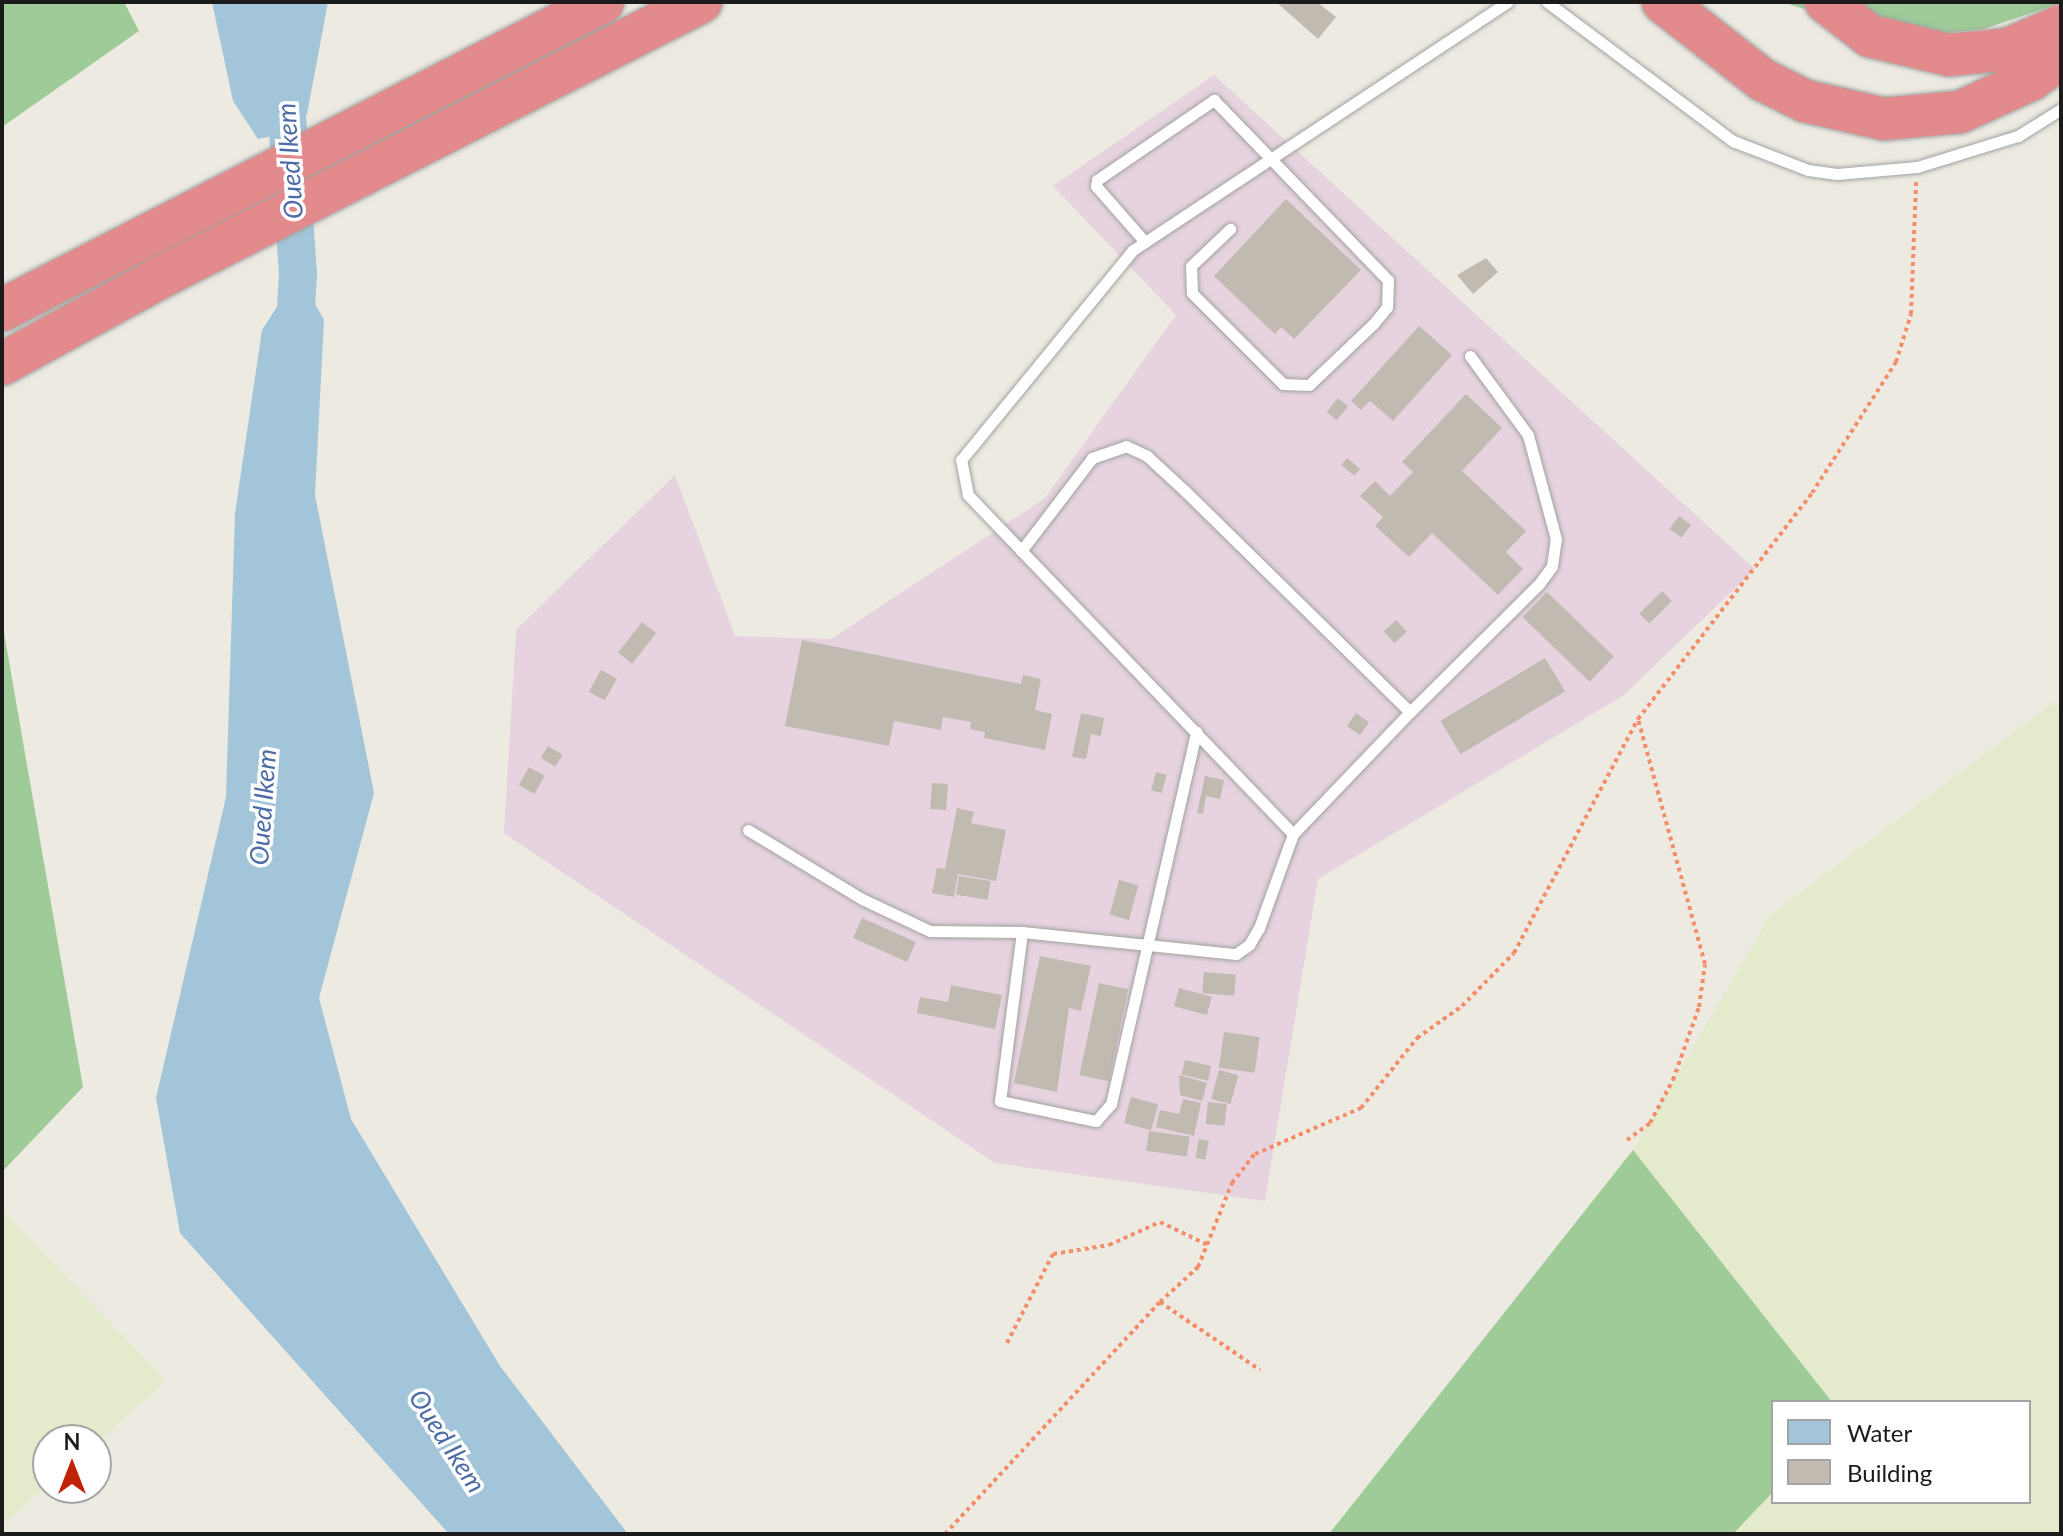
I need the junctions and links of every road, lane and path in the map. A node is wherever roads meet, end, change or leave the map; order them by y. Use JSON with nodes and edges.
{"nodes":[{"id":1,"x":603,"y":2,"type":"edge"},
{"id":2,"x":701,"y":2,"type":"edge"},
{"id":3,"x":1507,"y":2,"type":"edge"},
{"id":4,"x":1547,"y":2,"type":"edge"},
{"id":5,"x":1663,"y":2,"type":"edge"},
{"id":6,"x":1826,"y":2,"type":"edge"},
{"id":7,"x":2061,"y":26,"type":"edge"},
{"id":8,"x":2061,"y":58,"type":"edge"},
{"id":9,"x":2061,"y":109,"type":"edge"},
{"id":10,"x":1270,"y":159,"type":"junction"},
{"id":11,"x":1917,"y":167,"type":"junction"},
{"id":12,"x":1230,"y":229,"type":"dead end"},
{"id":13,"x":1145,"y":242,"type":"junction"},
{"id":14,"x":2,"y":310,"type":"edge"},
{"id":15,"x":1470,"y":356,"type":"dead end"},
{"id":16,"x":2,"y":364,"type":"edge"},
{"id":17,"x":1021,"y":551,"type":"junction"},
{"id":18,"x":1410,"y":712,"type":"junction"},
{"id":19,"x":1638,"y":719,"type":"junction"},
{"id":20,"x":1196,"y":732,"type":"junction"},
{"id":21,"x":748,"y":830,"type":"dead end"},
{"id":22,"x":1293,"y":834,"type":"junction"},
{"id":23,"x":1022,"y":932,"type":"junction"},
{"id":24,"x":1147,"y":941,"type":"junction"},
{"id":25,"x":1627,"y":1140,"type":"dead end"},
{"id":26,"x":1208,"y":1245,"type":"junction"},
{"id":27,"x":1160,"y":1302,"type":"junction"},
{"id":28,"x":1007,"y":1343,"type":"dead end"},
{"id":29,"x":1260,"y":1370,"type":"dead end"},
{"id":30,"x":885,"y":1534,"type":"edge"},
{"id":31,"x":915,"y":1534,"type":"edge"},
{"id":32,"x":945,"y":1534,"type":"edge"}],
"edges":[{"from":1,"to":14,"type":"highway"},
{"from":2,"to":16,"type":"highway"},
{"from":3,"to":10,"type":"lane"},
{"from":4,"to":11,"type":"lane"},
{"from":5,"to":8,"type":"highway"},
{"from":6,"to":7,"type":"highway"},
{"from":9,"to":11,"type":"lane"},
{"from":10,"to":12,"type":"lane"},
{"from":10,"to":13,"type":"lane"},
{"from":10,"to":13,"type":"lane"},
{"from":11,"to":19,"type":"path"},
{"from":13,"to":17,"type":"lane"},
{"from":15,"to":18,"type":"lane"},
{"from":17,"to":18,"type":"lane"},
{"from":17,"to":20,"type":"lane"},
{"from":18,"to":22,"type":"lane"},
{"from":19,"to":25,"type":"path"},
{"from":19,"to":26,"type":"path"},
{"from":20,"to":22,"type":"lane"},
{"from":20,"to":24,"type":"lane"},
{"from":21,"to":23,"type":"lane"},
{"from":22,"to":24,"type":"lane"},
{"from":23,"to":24,"type":"lane"},
{"from":23,"to":24,"type":"lane"},
{"from":26,"to":27,"type":"path"},
{"from":26,"to":28,"type":"path"},
{"from":27,"to":29,"type":"path"},
{"from":27,"to":32,"type":"path"},
{"from":30,"to":31,"type":"path"}]}
